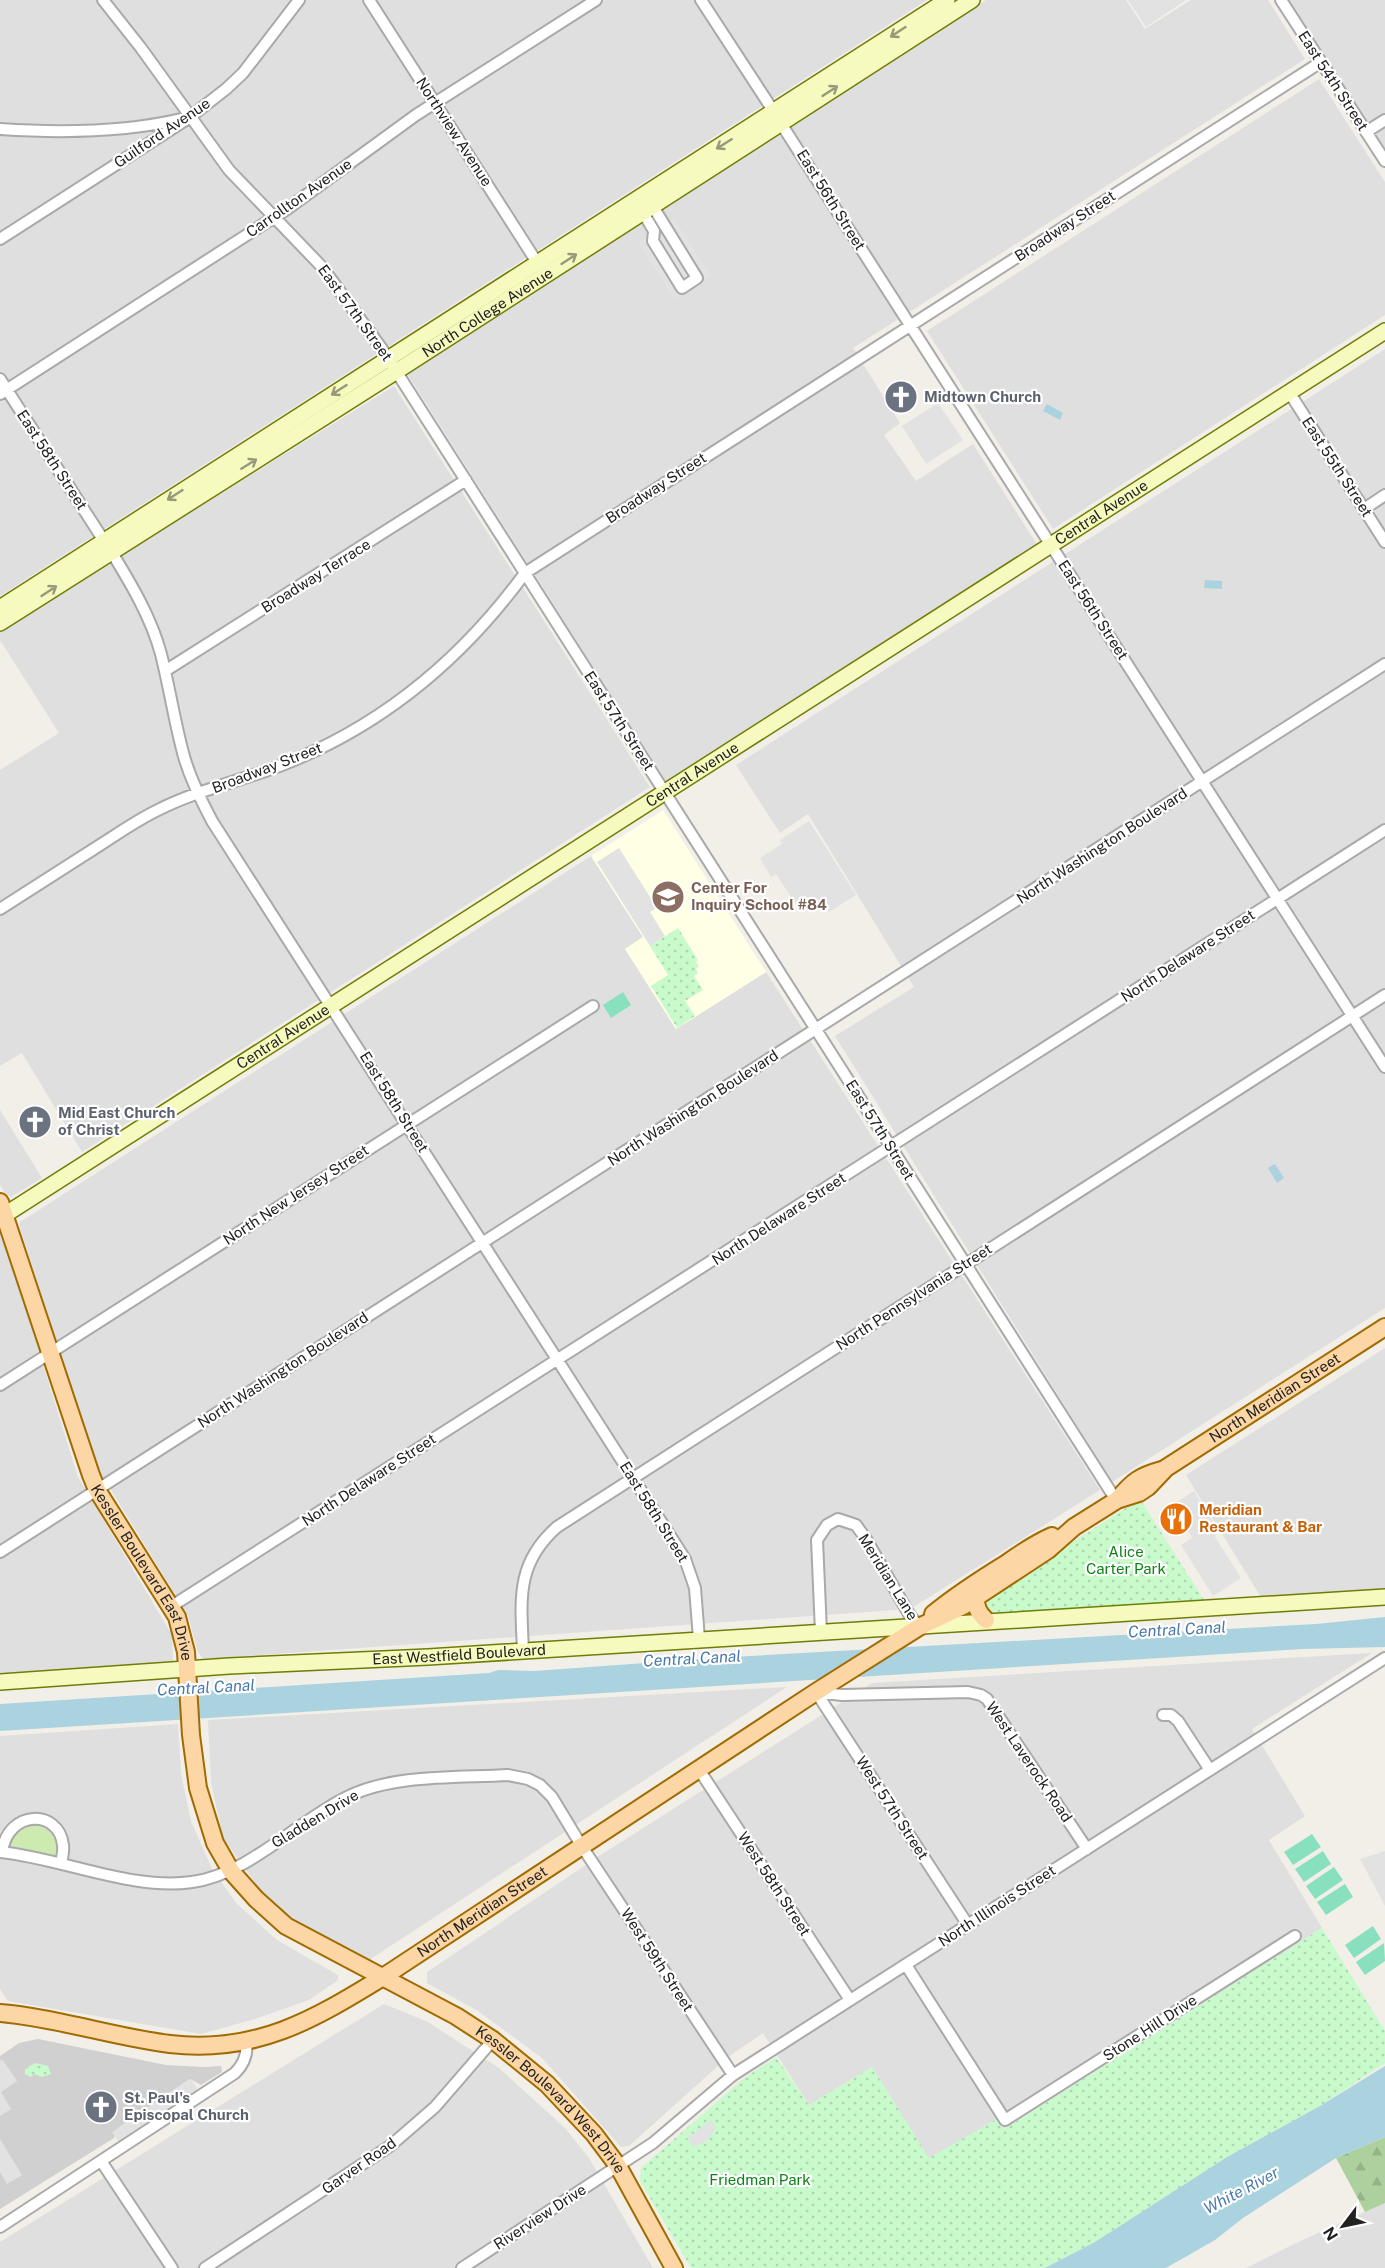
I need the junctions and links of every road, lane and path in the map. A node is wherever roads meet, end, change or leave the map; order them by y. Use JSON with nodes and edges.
{"nodes":[{"id":1,"x":102,"y":0,"type":"edge"},
{"id":2,"x":299,"y":0,"type":"edge"},
{"id":3,"x":369,"y":0,"type":"edge"},
{"id":4,"x":596,"y":0,"type":"edge"},
{"id":5,"x":701,"y":0,"type":"edge"},
{"id":6,"x":947,"y":0,"type":"edge"},
{"id":7,"x":972,"y":0,"type":"edge"},
{"id":8,"x":1281,"y":0,"type":"edge"},
{"id":9,"x":1321,"y":62,"type":"junction"},
{"id":10,"x":435,"y":103,"type":"junction"},
{"id":11,"x":190,"y":117,"type":"junction"},
{"id":12,"x":777,"y":117,"type":"junction"},
{"id":13,"x":1385,"y":120,"type":"edge"},
{"id":14,"x":0,"y":129,"type":"edge"},
{"id":15,"x":1366,"y":132,"type":"junction"},
{"id":16,"x":1385,"y":161,"type":"edge"},
{"id":17,"x":647,"y":208,"type":"junction"},
{"id":18,"x":275,"y":217,"type":"junction"},
{"id":19,"x":659,"y":228,"type":"junction"},
{"id":20,"x":0,"y":238,"type":"edge"},
{"id":21,"x":537,"y":264,"type":"junction"},
{"id":22,"x":910,"y":326,"type":"junction"},
{"id":23,"x":1385,"y":331,"type":"edge"},
{"id":24,"x":393,"y":365,"type":"junction"},
{"id":25,"x":0,"y":379,"type":"edge"},
{"id":26,"x":3,"y":392,"type":"edge"},
{"id":27,"x":1289,"y":392,"type":"junction"},
{"id":28,"x":466,"y":480,"type":"junction"},
{"id":29,"x":1385,"y":495,"type":"edge"},
{"id":30,"x":1364,"y":509,"type":"junction"},
{"id":31,"x":1385,"y":542,"type":"edge"},
{"id":32,"x":1051,"y":544,"type":"junction"},
{"id":33,"x":107,"y":546,"type":"junction"},
{"id":34,"x":525,"y":573,"type":"junction"},
{"id":35,"x":0,"y":608,"type":"edge"},
{"id":36,"x":0,"y":623,"type":"edge"},
{"id":37,"x":1385,"y":664,"type":"edge"},
{"id":38,"x":165,"y":671,"type":"junction"},
{"id":39,"x":1202,"y":781,"type":"junction"},
{"id":40,"x":664,"y":792,"type":"junction"},
{"id":41,"x":198,"y":793,"type":"junction"},
{"id":42,"x":1385,"y":830,"type":"edge"},
{"id":43,"x":1278,"y":898,"type":"junction"},
{"id":44,"x":0,"y":909,"type":"edge"},
{"id":45,"x":1385,"y":995,"type":"edge"},
{"id":46,"x":332,"y":1006,"type":"junction"},
{"id":47,"x":593,"y":1006,"type":"dead end"},
{"id":48,"x":1352,"y":1016,"type":"junction"},
{"id":49,"x":816,"y":1029,"type":"junction"},
{"id":50,"x":1385,"y":1067,"type":"edge"},
{"id":51,"x":408,"y":1124,"type":"junction"},
{"id":52,"x":891,"y":1147,"type":"junction"},
{"id":53,"x":2,"y":1212,"type":"edge"},
{"id":54,"x":483,"y":1242,"type":"junction"},
{"id":55,"x":965,"y":1264,"type":"junction"},
{"id":56,"x":1385,"y":1327,"type":"edge"},
{"id":57,"x":50,"y":1353,"type":"junction"},
{"id":58,"x":559,"y":1360,"type":"junction"},
{"id":59,"x":0,"y":1385,"type":"edge"},
{"id":60,"x":634,"y":1477,"type":"junction"},
{"id":61,"x":97,"y":1490,"type":"junction"},
{"id":62,"x":1116,"y":1500,"type":"junction"},
{"id":63,"x":1074,"y":1527,"type":"junction"},
{"id":64,"x":0,"y":1552,"type":"edge"},
{"id":65,"x":976,"y":1597,"type":"junction"},
{"id":66,"x":1385,"y":1597,"type":"edge"},
{"id":67,"x":172,"y":1606,"type":"junction"},
{"id":68,"x":986,"y":1620,"type":"junction"},
{"id":69,"x":919,"y":1627,"type":"junction"},
{"id":70,"x":821,"y":1632,"type":"junction"},
{"id":71,"x":699,"y":1639,"type":"junction"},
{"id":72,"x":523,"y":1651,"type":"junction"},
{"id":73,"x":1385,"y":1658,"type":"edge"},
{"id":74,"x":188,"y":1669,"type":"junction"},
{"id":75,"x":0,"y":1682,"type":"edge"},
{"id":76,"x":823,"y":1687,"type":"junction"},
{"id":77,"x":1163,"y":1715,"type":"dead end"},
{"id":78,"x":698,"y":1768,"type":"junction"},
{"id":79,"x":1210,"y":1770,"type":"junction"},
{"id":80,"x":581,"y":1845,"type":"junction"},
{"id":81,"x":1087,"y":1849,"type":"junction"},
{"id":82,"x":1,"y":1852,"type":"edge"},
{"id":83,"x":61,"y":1863,"type":"junction"},
{"id":84,"x":231,"y":1871,"type":"junction"},
{"id":85,"x":968,"y":1925,"type":"junction"},
{"id":86,"x":1295,"y":1936,"type":"dead end"},
{"id":87,"x":906,"y":1965,"type":"junction"},
{"id":88,"x":383,"y":1977,"type":"junction"},
{"id":89,"x":850,"y":2000,"type":"junction"},
{"id":90,"x":2,"y":2010,"type":"edge"},
{"id":91,"x":493,"y":2040,"type":"junction"},
{"id":92,"x":246,"y":2041,"type":"junction"},
{"id":93,"x":733,"y":2075,"type":"junction"},
{"id":94,"x":101,"y":2161,"type":"junction"},
{"id":95,"x":618,"y":2166,"type":"junction"},
{"id":96,"x":0,"y":2227,"type":"edge"},
{"id":97,"x":172,"y":2268,"type":"edge"},
{"id":98,"x":205,"y":2268,"type":"edge"},
{"id":99,"x":462,"y":2268,"type":"edge"},
{"id":100,"x":674,"y":2268,"type":"edge"}],
"edges":[{"from":1,"to":11,"type":"street","name":"East 57th Street"},
{"from":2,"to":11,"type":"street","name":"Guilford Avenue"},
{"from":3,"to":10,"type":"street","name":"Northview Avenue"},
{"from":4,"to":10,"type":"street","name":"Carrollton Avenue"},
{"from":5,"to":12,"type":"street","name":"East 56th Street"},
{"from":6,"to":12,"type":"main road","name":"North College Avenue","one_way":true},
{"from":12,"to":7,"type":"main road","name":"North College Avenue","one_way":true},
{"from":8,"to":9,"type":"street","name":"East 54th Street"},
{"from":9,"to":15,"type":"street","name":"East 54th Street"},
{"from":9,"to":22,"type":"street","name":"Broadway Street"},
{"from":10,"to":18,"type":"street","name":"Carrollton Avenue"},
{"from":10,"to":21,"type":"street","name":"Northview Avenue"},
{"from":11,"to":14,"type":"street"},
{"from":11,"to":18,"type":"street","name":"East 57th Street"},
{"from":11,"to":20,"type":"street","name":"Guilford Avenue"},
{"from":12,"to":17,"type":"main road","name":"North College Avenue"},
{"from":12,"to":21,"type":"main road","name":"North College Avenue","one_way":true},
{"from":12,"to":22,"type":"street","name":"East 56th Street"},
{"from":13,"to":15,"type":"street"},
{"from":15,"to":16,"type":"street","name":"East 54th Street"},
{"from":17,"to":19,"type":"street"},
{"from":24,"to":17,"type":"main road","name":"North College Avenue","one_way":true},
{"from":18,"to":24,"type":"street","name":"East 57th Street"},
{"from":18,"to":26,"type":"street","name":"Carrollton Avenue"},
{"from":19,"to":19,"type":"street"},
{"from":21,"to":24,"type":"main road","name":"North College Avenue"},
{"from":22,"to":32,"type":"street","name":"East 56th Street"},
{"from":22,"to":34,"type":"street","name":"Broadway Street"},
{"from":23,"to":27,"type":"main road","name":"Central Avenue"},
{"from":24,"to":28,"type":"street","name":"East 57th Street"},
{"from":24,"to":33,"type":"main road","name":"North College Avenue"},
{"from":25,"to":26,"type":"street","name":"East 58th Street"},
{"from":26,"to":33,"type":"street","name":"East 58th Street"},
{"from":27,"to":30,"type":"street","name":"East 55th Street"},
{"from":27,"to":32,"type":"main road","name":"Central Avenue"},
{"from":28,"to":34,"type":"street","name":"East 57th Street"},
{"from":28,"to":38,"type":"street","name":"Broadway Terrace"},
{"from":29,"to":30,"type":"street"},
{"from":30,"to":31,"type":"street","name":"East 55th Street"},
{"from":32,"to":39,"type":"street","name":"East 56th Street"},
{"from":32,"to":40,"type":"main road","name":"Central Avenue"},
{"from":33,"to":35,"type":"main road","name":"North College Avenue"},
{"from":36,"to":33,"type":"main road","name":"North College Avenue","one_way":true},
{"from":33,"to":38,"type":"street","name":"East 58th Street"},
{"from":34,"to":40,"type":"street","name":"East 57th Street"},
{"from":34,"to":41,"type":"street","name":"Broadway Street"},
{"from":37,"to":39,"type":"street","name":"North Washington Boulevard"},
{"from":38,"to":41,"type":"street","name":"East 58th Street"},
{"from":39,"to":43,"type":"street","name":"East 56th Street"},
{"from":39,"to":49,"type":"street","name":"North Washington Boulevard"},
{"from":40,"to":46,"type":"main road","name":"Central Avenue"},
{"from":40,"to":49,"type":"street","name":"East 57th Street"},
{"from":41,"to":44,"type":"street","name":"Broadway Street"},
{"from":41,"to":46,"type":"street","name":"East 58th Street"},
{"from":42,"to":43,"type":"street","name":"North Delaware Street"},
{"from":43,"to":48,"type":"street","name":"East 56th Street"},
{"from":43,"to":52,"type":"street","name":"North Delaware Street"},
{"from":45,"to":48,"type":"street","name":"North Pennsylvania Street"},
{"from":46,"to":51,"type":"street","name":"East 58th Street"},
{"from":46,"to":53,"type":"main road","name":"Central Avenue"},
{"from":47,"to":51,"type":"street","name":"North New Jersey Street"},
{"from":48,"to":50,"type":"street","name":"East 56th Street"},
{"from":48,"to":55,"type":"street","name":"North Pennsylvania Street"},
{"from":49,"to":52,"type":"street","name":"East 57th Street"},
{"from":49,"to":54,"type":"street","name":"North Washington Boulevard"},
{"from":51,"to":54,"type":"street","name":"East 58th Street"},
{"from":51,"to":57,"type":"street","name":"North New Jersey Street"},
{"from":52,"to":55,"type":"street","name":"East 57th Street"},
{"from":52,"to":58,"type":"street","name":"North Delaware Street"},
{"from":53,"to":57,"type":"main road","name":"Kessler Boulevard East Drive"},
{"from":54,"to":58,"type":"street","name":"East 58th Street"},
{"from":54,"to":61,"type":"street","name":"North Washington Boulevard"},
{"from":55,"to":60,"type":"street","name":"North Pennsylvania Street"},
{"from":55,"to":62,"type":"street","name":"East 57th Street"},
{"from":56,"to":62,"type":"main road","name":"North Meridian Street"},
{"from":57,"to":59,"type":"street","name":"North New Jersey Street"},
{"from":57,"to":61,"type":"main road","name":"Kessler Boulevard East Drive"},
{"from":58,"to":60,"type":"street","name":"East 58th Street"},
{"from":58,"to":67,"type":"street","name":"North Delaware Street"},
{"from":60,"to":71,"type":"street","name":"East 58th Street"},
{"from":60,"to":72,"type":"street","name":"North Pennsylvania Street"},
{"from":61,"to":64,"type":"street","name":"North Washington Boulevard"},
{"from":61,"to":67,"type":"main road","name":"Kessler Boulevard East Drive"},
{"from":62,"to":63,"type":"main road","name":"North Meridian Street"},
{"from":63,"to":65,"type":"main road","name":"North Meridian Street"},
{"from":63,"to":69,"type":"main road","name":"North Meridian Street"},
{"from":65,"to":68,"type":"main road"},
{"from":65,"to":69,"type":"main road","name":"North Meridian Street"},
{"from":66,"to":68,"type":"main road","name":"East Westfield Boulevard"},
{"from":67,"to":74,"type":"main road","name":"Kessler Boulevard East Drive"},
{"from":68,"to":69,"type":"main road","name":"East Westfield Boulevard"},
{"from":69,"to":70,"type":"main road","name":"East Westfield Boulevard"},
{"from":69,"to":70,"type":"street","name":"Meridian Lane"},
{"from":69,"to":76,"type":"main road","name":"North Meridian Street"},
{"from":70,"to":71,"type":"main road","name":"East Westfield Boulevard"},
{"from":71,"to":72,"type":"main road","name":"East Westfield Boulevard"},
{"from":72,"to":74,"type":"main road","name":"East Westfield Boulevard"},
{"from":73,"to":79,"type":"street","name":"North Illinois Street"},
{"from":74,"to":75,"type":"main road","name":"East Westfield Boulevard"},
{"from":74,"to":84,"type":"main road","name":"Kessler Boulevard East Drive"},
{"from":76,"to":78,"type":"main road","name":"North Meridian Street"},
{"from":76,"to":81,"type":"street","name":"West Laverock Road"},
{"from":76,"to":85,"type":"street","name":"West 57th Street"},
{"from":77,"to":79,"type":"street"},
{"from":78,"to":80,"type":"main road","name":"North Meridian Street"},
{"from":78,"to":89,"type":"street","name":"West 58th Street"},
{"from":79,"to":81,"type":"street","name":"North Illinois Street"},
{"from":80,"to":84,"type":"street","name":"Gladden Drive"},
{"from":80,"to":88,"type":"main road","name":"North Meridian Street"},
{"from":80,"to":93,"type":"street","name":"West 59th Street"},
{"from":81,"to":85,"type":"street","name":"North Illinois Street"},
{"from":82,"to":83,"type":"street","name":"Gladden Drive"},
{"from":82,"to":83,"type":"street","name":"Gladden Drive"},
{"from":83,"to":84,"type":"street","name":"Gladden Drive"},
{"from":84,"to":88,"type":"main road","name":"Kessler Boulevard East Drive"},
{"from":85,"to":87,"type":"street","name":"North Illinois Street"},
{"from":86,"to":87,"type":"street","name":"Stone Hill Drive"},
{"from":87,"to":89,"type":"street","name":"North Illinois Street"},
{"from":88,"to":91,"type":"main road","name":"Kessler Boulevard West Drive"},
{"from":88,"to":92,"type":"main road","name":"North Meridian Street"},
{"from":89,"to":93,"type":"street","name":"North Illinois Street"},
{"from":90,"to":92,"type":"main road","name":"North Meridian Street"},
{"from":91,"to":95,"type":"main road","name":"Kessler Boulevard West Drive"},
{"from":91,"to":98,"type":"street","name":"Garver Road"},
{"from":92,"to":94,"type":"street"},
{"from":93,"to":95,"type":"street","name":"North Illinois Street"},
{"from":94,"to":96,"type":"street"},
{"from":94,"to":97,"type":"street"},
{"from":95,"to":99,"type":"street","name":"Riverview Drive"},
{"from":95,"to":100,"type":"main road","name":"Kessler Boulevard West Drive"}]}
